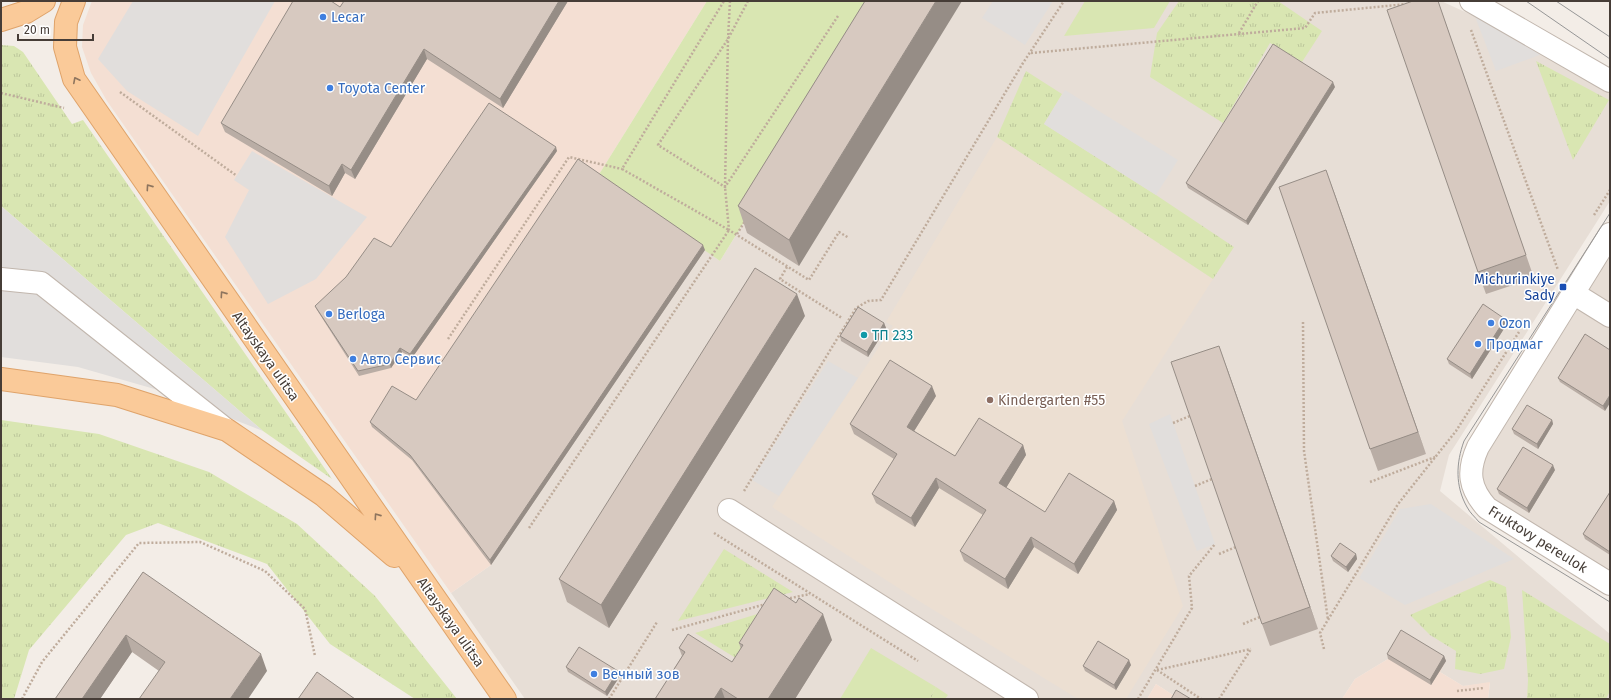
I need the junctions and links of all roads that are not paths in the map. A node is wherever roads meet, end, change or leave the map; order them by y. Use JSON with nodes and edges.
{"nodes":[{"id":1,"x":44,"y":1,"type":"edge"},
{"id":2,"x":74,"y":1,"type":"edge"},
{"id":3,"x":1471,"y":1,"type":"edge"},
{"id":4,"x":1,"y":20,"type":"edge"},
{"id":5,"x":1610,"y":81,"type":"edge"},
{"id":6,"x":1610,"y":234,"type":"edge"},
{"id":7,"x":1,"y":279,"type":"edge"},
{"id":8,"x":1573,"y":293,"type":"junction"},
{"id":9,"x":1610,"y":316,"type":"edge"},
{"id":10,"x":1,"y":379,"type":"edge"},
{"id":11,"x":227,"y":430,"type":"junction"},
{"id":12,"x":728,"y":510,"type":"dead end"},
{"id":13,"x":423,"y":582,"type":"junction"},
{"id":14,"x":1610,"y":584,"type":"edge"},
{"id":15,"x":505,"y":699,"type":"edge"},
{"id":16,"x":1027,"y":699,"type":"edge"}],
"edges":[{"from":1,"to":4,"type":"main road"},
{"from":13,"to":2,"type":"main road","name":"Altayskaya ulitsa","one_way":true},
{"from":3,"to":5,"type":"street"},
{"from":6,"to":8,"type":"street"},
{"from":7,"to":11,"type":"street"},
{"from":8,"to":9,"type":"street"},
{"from":8,"to":14,"type":"street","name":"Fruktovy pereulok"},
{"from":10,"to":11,"type":"main road"},
{"from":11,"to":13,"type":"main road"},
{"from":12,"to":16,"type":"street"},
{"from":13,"to":15,"type":"main road","name":"Altayskaya ulitsa"}]}
